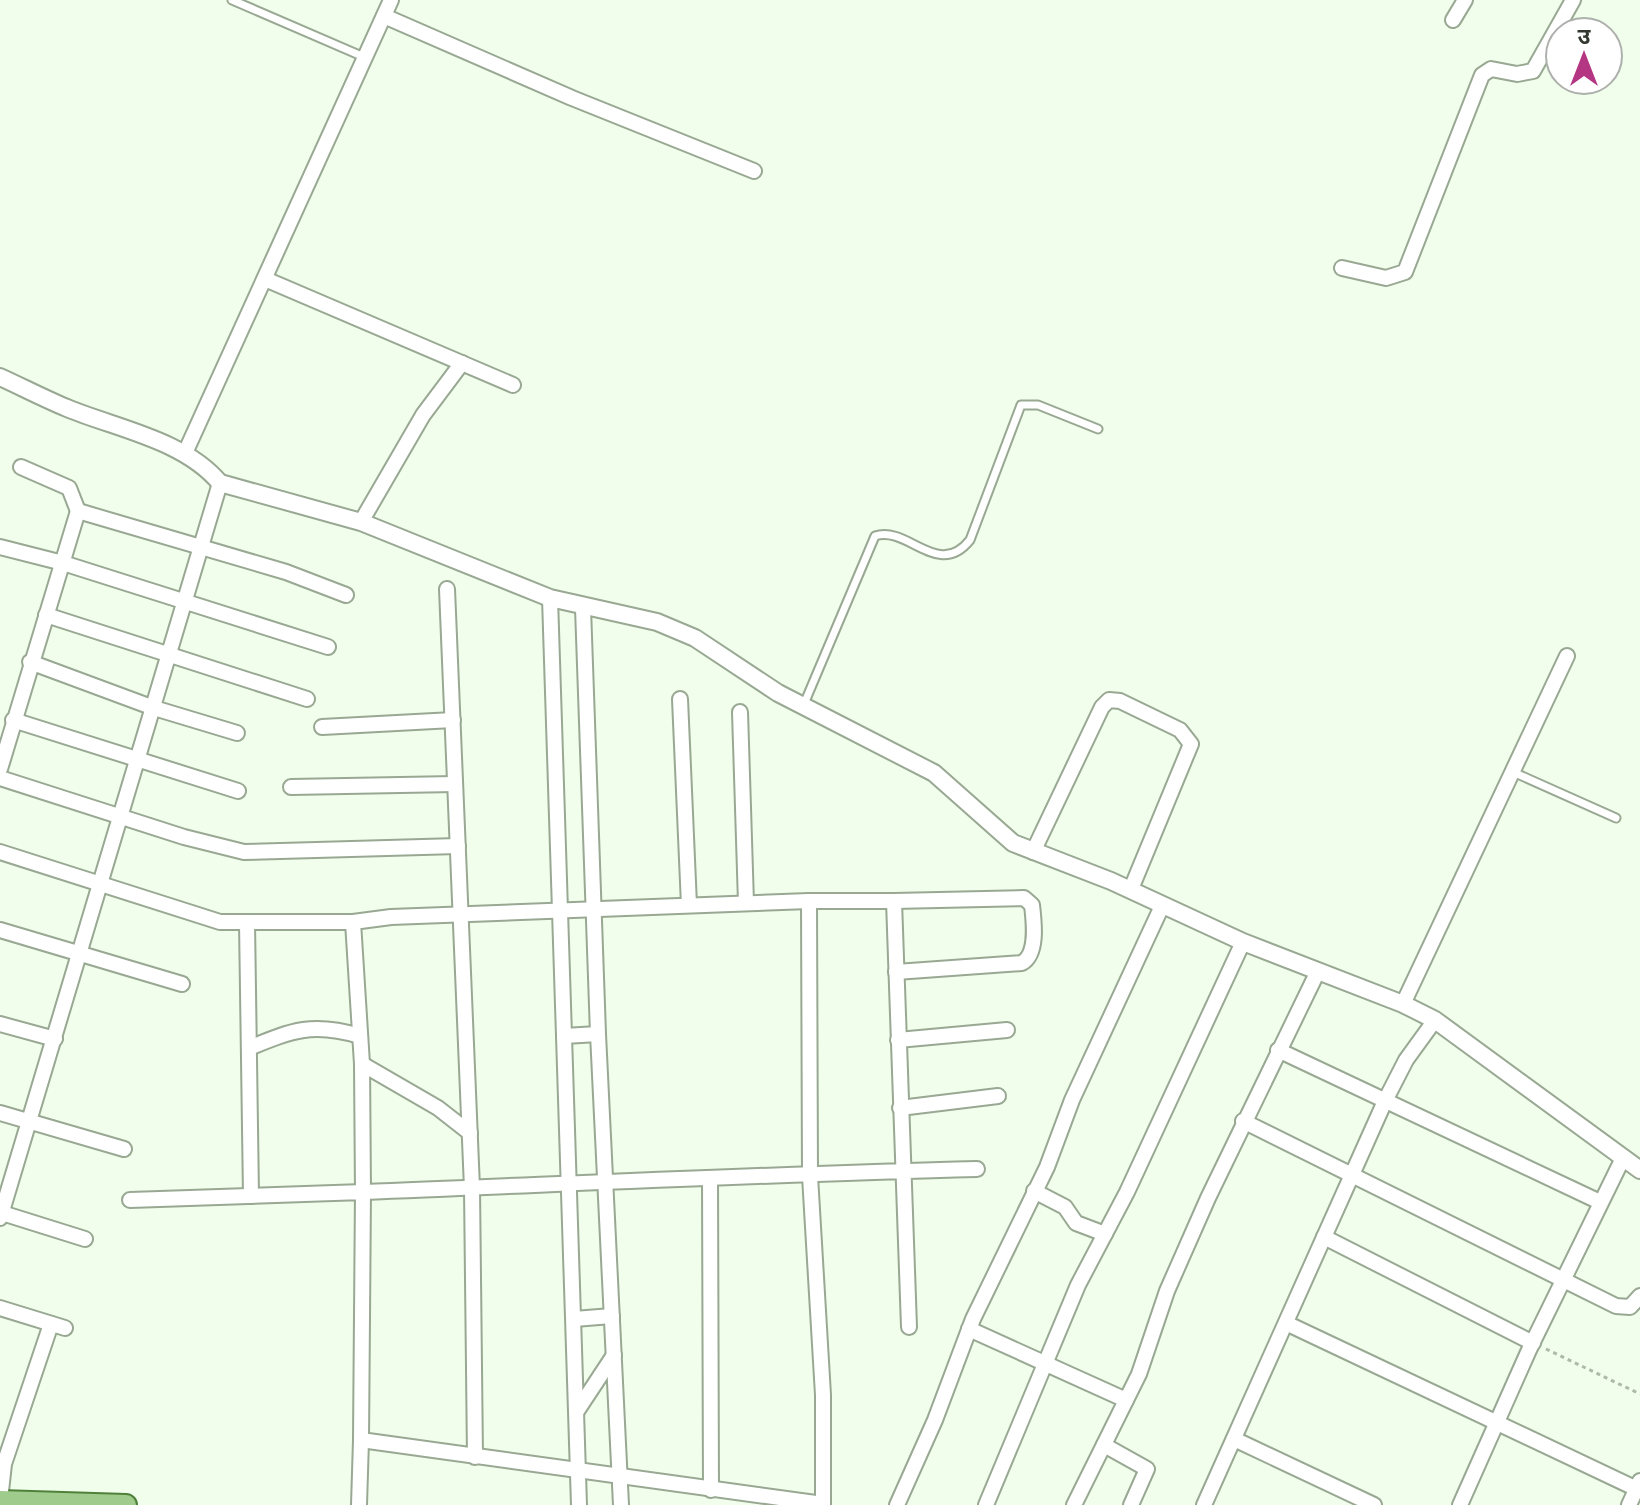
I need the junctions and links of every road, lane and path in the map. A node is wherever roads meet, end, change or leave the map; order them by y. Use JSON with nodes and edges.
{"nodes":[{"id":1,"x":232,"y":0,"type":"edge"},
{"id":2,"x":391,"y":0,"type":"edge"},
{"id":3,"x":1465,"y":0,"type":"edge"},
{"id":4,"x":1573,"y":0,"type":"edge"},
{"id":5,"x":384,"y":16,"type":"junction"},
{"id":6,"x":1453,"y":20,"type":"dead end"},
{"id":7,"x":364,"y":57,"type":"junction"},
{"id":8,"x":754,"y":171,"type":"dead end"},
{"id":9,"x":1342,"y":268,"type":"dead end"},
{"id":10,"x":265,"y":279,"type":"junction"},
{"id":11,"x":462,"y":363,"type":"junction"},
{"id":12,"x":0,"y":377,"type":"edge"},
{"id":13,"x":513,"y":385,"type":"dead end"},
{"id":14,"x":1098,"y":429,"type":"dead end"},
{"id":15,"x":185,"y":453,"type":"junction"},
{"id":16,"x":21,"y":467,"type":"dead end"},
{"id":17,"x":220,"y":483,"type":"junction"},
{"id":18,"x":75,"y":500,"type":"junction"},
{"id":19,"x":361,"y":522,"type":"junction"},
{"id":20,"x":200,"y":545,"type":"junction"},
{"id":21,"x":0,"y":547,"type":"edge"},
{"id":22,"x":63,"y":563,"type":"junction"},
{"id":23,"x":447,"y":589,"type":"dead end"},
{"id":24,"x":346,"y":595,"type":"dead end"},
{"id":25,"x":550,"y":598,"type":"junction"},
{"id":26,"x":184,"y":602,"type":"junction"},
{"id":27,"x":583,"y":608,"type":"junction"},
{"id":28,"x":46,"y":615,"type":"junction"},
{"id":29,"x":328,"y":647,"type":"dead end"},
{"id":30,"x":169,"y":656,"type":"junction"},
{"id":31,"x":1567,"y":656,"type":"dead end"},
{"id":32,"x":30,"y":662,"type":"junction"},
{"id":33,"x":307,"y":699,"type":"dead end"},
{"id":34,"x":680,"y":699,"type":"dead end"},
{"id":35,"x":804,"y":704,"type":"junction"},
{"id":36,"x":154,"y":708,"type":"junction"},
{"id":37,"x":740,"y":712,"type":"dead end"},
{"id":38,"x":13,"y":720,"type":"junction"},
{"id":39,"x":453,"y":720,"type":"junction"},
{"id":40,"x":322,"y":727,"type":"dead end"},
{"id":41,"x":237,"y":733,"type":"dead end"},
{"id":42,"x":138,"y":759,"type":"junction"},
{"id":43,"x":0,"y":769,"type":"edge"},
{"id":44,"x":1513,"y":772,"type":"junction"},
{"id":45,"x":0,"y":778,"type":"edge"},
{"id":46,"x":455,"y":784,"type":"junction"},
{"id":47,"x":291,"y":787,"type":"dead end"},
{"id":48,"x":238,"y":791,"type":"dead end"},
{"id":49,"x":121,"y":815,"type":"junction"},
{"id":50,"x":1616,"y":818,"type":"dead end"},
{"id":51,"x":458,"y":846,"type":"junction"},
{"id":52,"x":0,"y":852,"type":"edge"},
{"id":53,"x":1033,"y":852,"type":"junction"},
{"id":54,"x":102,"y":882,"type":"junction"},
{"id":55,"x":1131,"y":889,"type":"junction"},
{"id":56,"x":809,"y":901,"type":"junction"},
{"id":57,"x":894,"y":901,"type":"junction"},
{"id":58,"x":746,"y":903,"type":"junction"},
{"id":59,"x":689,"y":905,"type":"junction"},
{"id":60,"x":1162,"y":906,"type":"junction"},
{"id":61,"x":596,"y":909,"type":"junction"},
{"id":62,"x":560,"y":910,"type":"junction"},
{"id":63,"x":461,"y":914,"type":"junction"},
{"id":64,"x":247,"y":922,"type":"junction"},
{"id":65,"x":353,"y":922,"type":"junction"},
{"id":66,"x":0,"y":930,"type":"edge"},
{"id":67,"x":1243,"y":942,"type":"junction"},
{"id":68,"x":81,"y":952,"type":"junction"},
{"id":69,"x":1318,"y":971,"type":"junction"},
{"id":70,"x":896,"y":972,"type":"junction"},
{"id":71,"x":182,"y":984,"type":"dead end"},
{"id":72,"x":1403,"y":1004,"type":"junction"},
{"id":73,"x":1435,"y":1020,"type":"junction"},
{"id":74,"x":0,"y":1024,"type":"edge"},
{"id":75,"x":1007,"y":1030,"type":"dead end"},
{"id":76,"x":598,"y":1034,"type":"junction"},
{"id":77,"x":360,"y":1036,"type":"junction"},
{"id":78,"x":564,"y":1036,"type":"junction"},
{"id":79,"x":55,"y":1039,"type":"junction"},
{"id":80,"x":898,"y":1040,"type":"junction"},
{"id":81,"x":249,"y":1048,"type":"junction"},
{"id":82,"x":1278,"y":1050,"type":"junction"},
{"id":83,"x":362,"y":1064,"type":"junction"},
{"id":84,"x":998,"y":1096,"type":"dead end"},
{"id":85,"x":1385,"y":1101,"type":"junction"},
{"id":86,"x":900,"y":1108,"type":"junction"},
{"id":87,"x":0,"y":1113,"type":"edge"},
{"id":88,"x":29,"y":1121,"type":"junction"},
{"id":89,"x":1243,"y":1121,"type":"junction"},
{"id":90,"x":470,"y":1133,"type":"junction"},
{"id":91,"x":124,"y":1149,"type":"dead end"},
{"id":92,"x":1623,"y":1158,"type":"junction"},
{"id":93,"x":977,"y":1169,"type":"dead end"},
{"id":94,"x":1640,"y":1170,"type":"edge"},
{"id":95,"x":902,"y":1171,"type":"junction"},
{"id":96,"x":1352,"y":1172,"type":"junction"},
{"id":97,"x":810,"y":1176,"type":"junction"},
{"id":98,"x":710,"y":1179,"type":"junction"},
{"id":99,"x":605,"y":1181,"type":"junction"},
{"id":100,"x":569,"y":1184,"type":"junction"},
{"id":101,"x":472,"y":1188,"type":"junction"},
{"id":102,"x":1034,"y":1191,"type":"junction"},
{"id":103,"x":363,"y":1192,"type":"junction"},
{"id":104,"x":251,"y":1196,"type":"junction"},
{"id":105,"x":130,"y":1200,"type":"dead end"},
{"id":106,"x":1600,"y":1202,"type":"junction"},
{"id":107,"x":1,"y":1215,"type":"edge"},
{"id":108,"x":1105,"y":1234,"type":"junction"},
{"id":109,"x":1324,"y":1237,"type":"junction"},
{"id":110,"x":85,"y":1239,"type":"dead end"},
{"id":111,"x":1563,"y":1279,"type":"junction"},
{"id":112,"x":1640,"y":1296,"type":"edge"},
{"id":113,"x":0,"y":1308,"type":"edge"},
{"id":114,"x":612,"y":1316,"type":"junction"},
{"id":115,"x":574,"y":1319,"type":"junction"},
{"id":116,"x":1288,"y":1324,"type":"junction"},
{"id":117,"x":909,"y":1327,"type":"dead end"},
{"id":118,"x":969,"y":1329,"type":"junction"},
{"id":119,"x":1533,"y":1343,"type":"junction"},
{"id":120,"x":614,"y":1354,"type":"junction"},
{"id":121,"x":1046,"y":1366,"type":"junction"},
{"id":122,"x":1640,"y":1394,"type":"edge"},
{"id":123,"x":1126,"y":1400,"type":"junction"},
{"id":124,"x":577,"y":1411,"type":"junction"},
{"id":125,"x":1496,"y":1425,"type":"junction"},
{"id":126,"x":1234,"y":1439,"type":"junction"},
{"id":127,"x":361,"y":1440,"type":"junction"},
{"id":128,"x":1104,"y":1445,"type":"junction"},
{"id":129,"x":475,"y":1457,"type":"junction"},
{"id":130,"x":579,"y":1472,"type":"junction"},
{"id":131,"x":620,"y":1478,"type":"junction"},
{"id":132,"x":1638,"y":1485,"type":"edge"},
{"id":133,"x":711,"y":1490,"type":"junction"},
{"id":134,"x":0,"y":1500,"type":"edge"},
{"id":135,"x":126,"y":1505,"type":"edge"},
{"id":136,"x":359,"y":1505,"type":"edge"},
{"id":137,"x":579,"y":1505,"type":"edge"},
{"id":138,"x":621,"y":1505,"type":"edge"},
{"id":139,"x":823,"y":1505,"type":"edge"},
{"id":140,"x":897,"y":1505,"type":"edge"},
{"id":141,"x":986,"y":1505,"type":"edge"},
{"id":142,"x":1074,"y":1505,"type":"edge"},
{"id":143,"x":1131,"y":1505,"type":"edge"},
{"id":144,"x":1204,"y":1505,"type":"edge"},
{"id":145,"x":1374,"y":1505,"type":"edge"},
{"id":146,"x":1460,"y":1505,"type":"edge"},
{"id":147,"x":1629,"y":1505,"type":"edge"}],
"edges":[{"from":1,"to":7,"type":"lane"},
{"from":2,"to":5,"type":"street"},
{"from":3,"to":6,"type":"street"},
{"from":4,"to":9,"type":"street"},
{"from":5,"to":7,"type":"street"},
{"from":5,"to":8,"type":"street"},
{"from":7,"to":10,"type":"street"},
{"from":10,"to":11,"type":"street"},
{"from":10,"to":15,"type":"street"},
{"from":11,"to":13,"type":"street"},
{"from":11,"to":19,"type":"street"},
{"from":12,"to":15,"type":"street"},
{"from":14,"to":35,"type":"lane"},
{"from":15,"to":17,"type":"street"},
{"from":16,"to":18,"type":"street"},
{"from":17,"to":19,"type":"street"},
{"from":17,"to":20,"type":"street"},
{"from":18,"to":20,"type":"street"},
{"from":18,"to":22,"type":"street"},
{"from":19,"to":25,"type":"street"},
{"from":20,"to":24,"type":"street"},
{"from":20,"to":26,"type":"street"},
{"from":21,"to":22,"type":"street"},
{"from":22,"to":26,"type":"street"},
{"from":22,"to":28,"type":"street"},
{"from":23,"to":39,"type":"street"},
{"from":25,"to":27,"type":"street"},
{"from":25,"to":62,"type":"street"},
{"from":26,"to":29,"type":"street"},
{"from":26,"to":30,"type":"street"},
{"from":27,"to":35,"type":"street"},
{"from":27,"to":61,"type":"street"},
{"from":28,"to":30,"type":"street"},
{"from":28,"to":32,"type":"street"},
{"from":30,"to":33,"type":"street"},
{"from":30,"to":36,"type":"street"},
{"from":31,"to":44,"type":"street"},
{"from":32,"to":36,"type":"street"},
{"from":32,"to":38,"type":"street"},
{"from":34,"to":59,"type":"street"},
{"from":35,"to":53,"type":"street"},
{"from":36,"to":41,"type":"street"},
{"from":36,"to":42,"type":"street"},
{"from":37,"to":58,"type":"street"},
{"from":38,"to":42,"type":"street"},
{"from":38,"to":43,"type":"street"},
{"from":39,"to":40,"type":"street"},
{"from":39,"to":46,"type":"street"},
{"from":42,"to":48,"type":"street"},
{"from":42,"to":49,"type":"street"},
{"from":44,"to":50,"type":"lane"},
{"from":44,"to":72,"type":"street"},
{"from":45,"to":49,"type":"street"},
{"from":46,"to":47,"type":"street"},
{"from":46,"to":51,"type":"street"},
{"from":49,"to":51,"type":"street"},
{"from":49,"to":54,"type":"street"},
{"from":51,"to":63,"type":"street"},
{"from":52,"to":54,"type":"street"},
{"from":53,"to":55,"type":"street"},
{"from":53,"to":55,"type":"street"},
{"from":54,"to":64,"type":"street"},
{"from":54,"to":68,"type":"street"},
{"from":55,"to":60,"type":"street"},
{"from":56,"to":57,"type":"street"},
{"from":56,"to":58,"type":"street"},
{"from":56,"to":97,"type":"street"},
{"from":57,"to":70,"type":"street"},
{"from":57,"to":70,"type":"street"},
{"from":58,"to":59,"type":"street"},
{"from":59,"to":61,"type":"street"},
{"from":60,"to":67,"type":"street"},
{"from":60,"to":102,"type":"street"},
{"from":61,"to":62,"type":"street"},
{"from":61,"to":76,"type":"street"},
{"from":62,"to":63,"type":"street"},
{"from":62,"to":78,"type":"street"},
{"from":63,"to":65,"type":"street"},
{"from":63,"to":90,"type":"street"},
{"from":64,"to":65,"type":"street"},
{"from":64,"to":81,"type":"street"},
{"from":65,"to":77,"type":"street"},
{"from":66,"to":68,"type":"street"},
{"from":67,"to":69,"type":"street"},
{"from":67,"to":108,"type":"street"},
{"from":68,"to":71,"type":"street"},
{"from":68,"to":79,"type":"street"},
{"from":69,"to":72,"type":"street"},
{"from":69,"to":82,"type":"street"},
{"from":70,"to":80,"type":"street"},
{"from":72,"to":73,"type":"street"},
{"from":73,"to":85,"type":"street"},
{"from":73,"to":92,"type":"street"},
{"from":74,"to":79,"type":"street"},
{"from":75,"to":80,"type":"street"},
{"from":76,"to":78,"type":"street"},
{"from":76,"to":99,"type":"street"},
{"from":77,"to":81,"type":"street"},
{"from":77,"to":83,"type":"street"},
{"from":78,"to":100,"type":"street"},
{"from":79,"to":88,"type":"street"},
{"from":80,"to":86,"type":"street"},
{"from":81,"to":104,"type":"street"},
{"from":82,"to":85,"type":"street"},
{"from":82,"to":89,"type":"street"},
{"from":83,"to":90,"type":"street"},
{"from":83,"to":103,"type":"street"},
{"from":84,"to":86,"type":"street"},
{"from":85,"to":96,"type":"street"},
{"from":85,"to":106,"type":"street"},
{"from":86,"to":95,"type":"street"},
{"from":87,"to":88,"type":"street"},
{"from":88,"to":91,"type":"street"},
{"from":88,"to":107,"type":"street"},
{"from":89,"to":96,"type":"street"},
{"from":89,"to":123,"type":"street"},
{"from":90,"to":101,"type":"street"},
{"from":92,"to":94,"type":"street"},
{"from":92,"to":106,"type":"street"},
{"from":93,"to":95,"type":"street"},
{"from":95,"to":97,"type":"street"},
{"from":95,"to":117,"type":"street"},
{"from":96,"to":109,"type":"street"},
{"from":96,"to":111,"type":"street"},
{"from":97,"to":98,"type":"street"},
{"from":97,"to":139,"type":"street"},
{"from":98,"to":99,"type":"street"},
{"from":98,"to":133,"type":"street"},
{"from":99,"to":100,"type":"street"},
{"from":99,"to":114,"type":"street"},
{"from":100,"to":101,"type":"street"},
{"from":100,"to":115,"type":"street"},
{"from":101,"to":103,"type":"street"},
{"from":101,"to":129,"type":"street"},
{"from":102,"to":108,"type":"street"},
{"from":102,"to":118,"type":"street"},
{"from":103,"to":104,"type":"street"},
{"from":103,"to":127,"type":"street"},
{"from":104,"to":105,"type":"street"},
{"from":106,"to":111,"type":"street"},
{"from":107,"to":110,"type":"street"},
{"from":108,"to":121,"type":"street"},
{"from":109,"to":116,"type":"street"},
{"from":109,"to":119,"type":"street"},
{"from":111,"to":112,"type":"street"},
{"from":111,"to":119,"type":"street"},
{"from":113,"to":134,"type":"street"},
{"from":114,"to":115,"type":"street"},
{"from":114,"to":120,"type":"street"},
{"from":115,"to":124,"type":"street"},
{"from":116,"to":125,"type":"street"},
{"from":116,"to":126,"type":"street"},
{"from":118,"to":121,"type":"street"},
{"from":118,"to":140,"type":"street"},
{"from":119,"to":122,"type":"path"},
{"from":119,"to":125,"type":"street"},
{"from":120,"to":124,"type":"street"},
{"from":120,"to":131,"type":"street"},
{"from":121,"to":123,"type":"street"},
{"from":121,"to":141,"type":"street"},
{"from":123,"to":128,"type":"street"},
{"from":124,"to":130,"type":"street"},
{"from":125,"to":132,"type":"street"},
{"from":125,"to":146,"type":"street"},
{"from":126,"to":144,"type":"street"},
{"from":126,"to":145,"type":"street"},
{"from":127,"to":129,"type":"street"},
{"from":127,"to":136,"type":"street"},
{"from":128,"to":142,"type":"street"},
{"from":128,"to":143,"type":"street"},
{"from":129,"to":130,"type":"street"},
{"from":130,"to":131,"type":"street"},
{"from":130,"to":137,"type":"street"},
{"from":131,"to":133,"type":"street"},
{"from":131,"to":138,"type":"street"},
{"from":132,"to":147,"type":"street"},
{"from":133,"to":139,"type":"street"},
{"from":134,"to":135,"type":"main road"}]}
